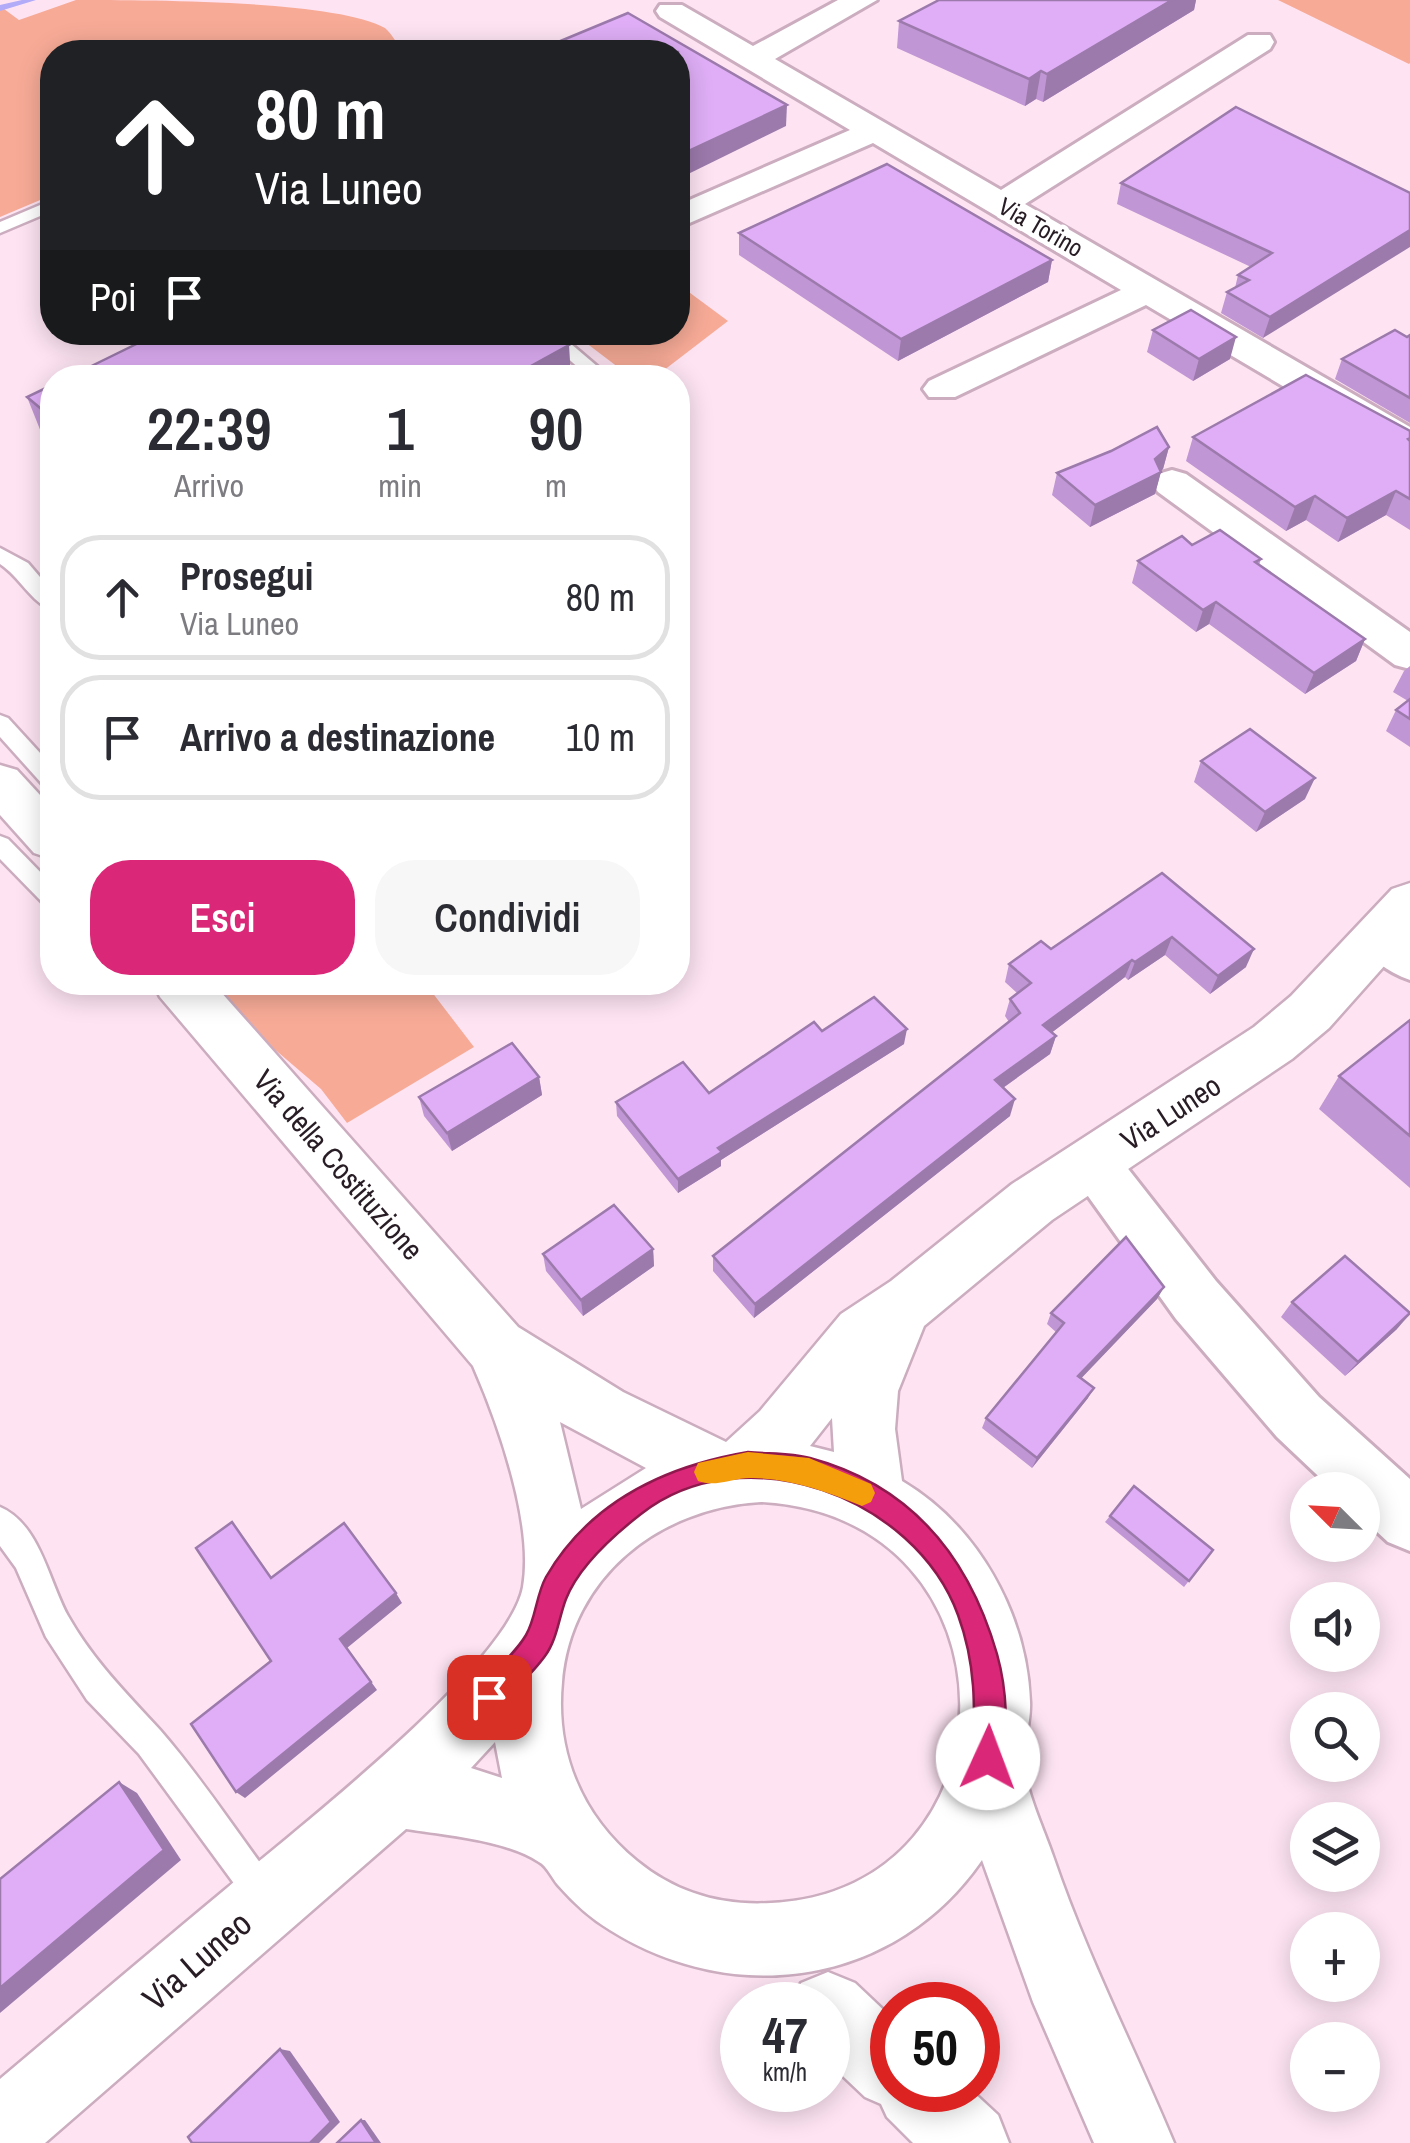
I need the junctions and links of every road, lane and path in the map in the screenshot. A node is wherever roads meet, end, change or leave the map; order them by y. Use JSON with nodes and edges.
{"nodes":[{"id":1,"x":862,"y":0,"type":"edge"},
{"id":2,"x":671,"y":11,"type":"dead end"},
{"id":3,"x":1259,"y":42,"type":"dead end"},
{"id":4,"x":754,"y":59,"type":"junction"},
{"id":5,"x":876,"y":130,"type":"junction"},
{"id":6,"x":1002,"y":204,"type":"junction"},
{"id":7,"x":40,"y":210,"type":"edge"},
{"id":8,"x":690,"y":213,"type":"edge"},
{"id":9,"x":0,"y":228,"type":"edge"},
{"id":10,"x":1149,"y":290,"type":"junction"},
{"id":11,"x":562,"y":345,"type":"edge"},
{"id":12,"x":586,"y":365,"type":"edge"},
{"id":13,"x":942,"y":389,"type":"dead end"},
{"id":14,"x":1410,"y":444,"type":"edge"},
{"id":15,"x":1172,"y":484,"type":"dead end"},
{"id":16,"x":0,"y":554,"type":"edge"},
{"id":17,"x":40,"y":589,"type":"edge"},
{"id":18,"x":1410,"y":654,"type":"edge"},
{"id":19,"x":0,"y":723,"type":"edge"},
{"id":20,"x":40,"y":767,"type":"edge"},
{"id":21,"x":0,"y":783,"type":"edge"},
{"id":22,"x":40,"y":827,"type":"edge"},
{"id":23,"x":0,"y":845,"type":"edge"},
{"id":24,"x":40,"y":886,"type":"edge"},
{"id":25,"x":1400,"y":933,"type":"edge"},
{"id":26,"x":189,"y":995,"type":"edge"},
{"id":27,"x":1092,"y":1164,"type":"junction"},
{"id":28,"x":912,"y":1300,"type":"junction"},
{"id":29,"x":496,"y":1347,"type":"junction"},
{"id":30,"x":732,"y":1468,"type":"junction"},
{"id":31,"x":873,"y":1498,"type":"junction"},
{"id":32,"x":1410,"y":1520,"type":"edge"},
{"id":33,"x":0,"y":1522,"type":"edge"},
{"id":34,"x":547,"y":1615,"type":"junction"},
{"id":35,"x":988,"y":1758,"type":"junction"},
{"id":36,"x":395,"y":1792,"type":"junction"},
{"id":37,"x":572,"y":1838,"type":"junction"},
{"id":38,"x":268,"y":1900,"type":"junction"},
{"id":39,"x":760,"y":1949,"type":"junction"},
{"id":40,"x":797,"y":1982,"type":"edge"},
{"id":41,"x":850,"y":2031,"type":"edge"},
{"id":42,"x":870,"y":2049,"type":"edge"},
{"id":43,"x":930,"y":2112,"type":"edge"},
{"id":44,"x":938,"y":2112,"type":"edge"},
{"id":45,"x":0,"y":2130,"type":"edge"},
{"id":46,"x":952,"y":2143,"type":"edge"},
{"id":47,"x":970,"y":2143,"type":"edge"},
{"id":48,"x":1135,"y":2143,"type":"edge"}],
"edges":[{"from":1,"to":4,"type":"street"},
{"from":2,"to":4,"type":"street","name":"Via Torino"},
{"from":3,"to":6,"type":"street"},
{"from":4,"to":5,"type":"street","name":"Via Torino"},
{"from":5,"to":6,"type":"street","name":"Via Torino"},
{"from":5,"to":8,"type":"street"},
{"from":6,"to":10,"type":"street","name":"Via Torino"},
{"from":7,"to":9,"type":"lane"},
{"from":10,"to":13,"type":"street"},
{"from":10,"to":14,"type":"street","name":"Via Torino"},
{"from":11,"to":12,"type":"lane"},
{"from":15,"to":18,"type":"street"},
{"from":16,"to":17,"type":"lane"},
{"from":19,"to":20,"type":"lane"},
{"from":21,"to":22,"type":"main road"},
{"from":23,"to":24,"type":"lane"},
{"from":25,"to":27,"type":"main road","name":"Via Luneo"},
{"from":26,"to":29,"type":"main road","name":"Via della Costituzione"},
{"from":27,"to":28,"type":"main road","name":"Via Luneo"},
{"from":27,"to":32,"type":"street"},
{"from":28,"to":30,"type":"main road","name":"Via Luneo"},
{"from":28,"to":31,"type":"main road","name":"Via Luneo"},
{"from":29,"to":30,"type":"main road","name":"Via della Costituzione"},
{"from":29,"to":34,"type":"main road","name":"Via della Costituzione"},
{"from":30,"to":31,"type":"main road"},
{"from":30,"to":34,"type":"main road","name":"Via Luneo"},
{"from":31,"to":35,"type":"main road"},
{"from":33,"to":38,"type":"lane"},
{"from":34,"to":36,"type":"main road","name":"Via Luneo"},
{"from":34,"to":37,"type":"main road","name":"Via della Costituzione"},
{"from":35,"to":39,"type":"main road"},
{"from":35,"to":48,"type":"main road"},
{"from":36,"to":37,"type":"main road"},
{"from":36,"to":38,"type":"main road","name":"Via Luneo"},
{"from":37,"to":39,"type":"main road","name":"Via della Costituzione"},
{"from":38,"to":45,"type":"main road","name":"Via Luneo"},
{"from":39,"to":40,"type":"main road"},
{"from":41,"to":42,"type":"main road"},
{"from":43,"to":46,"type":"lane"},
{"from":44,"to":47,"type":"main road"}]}
